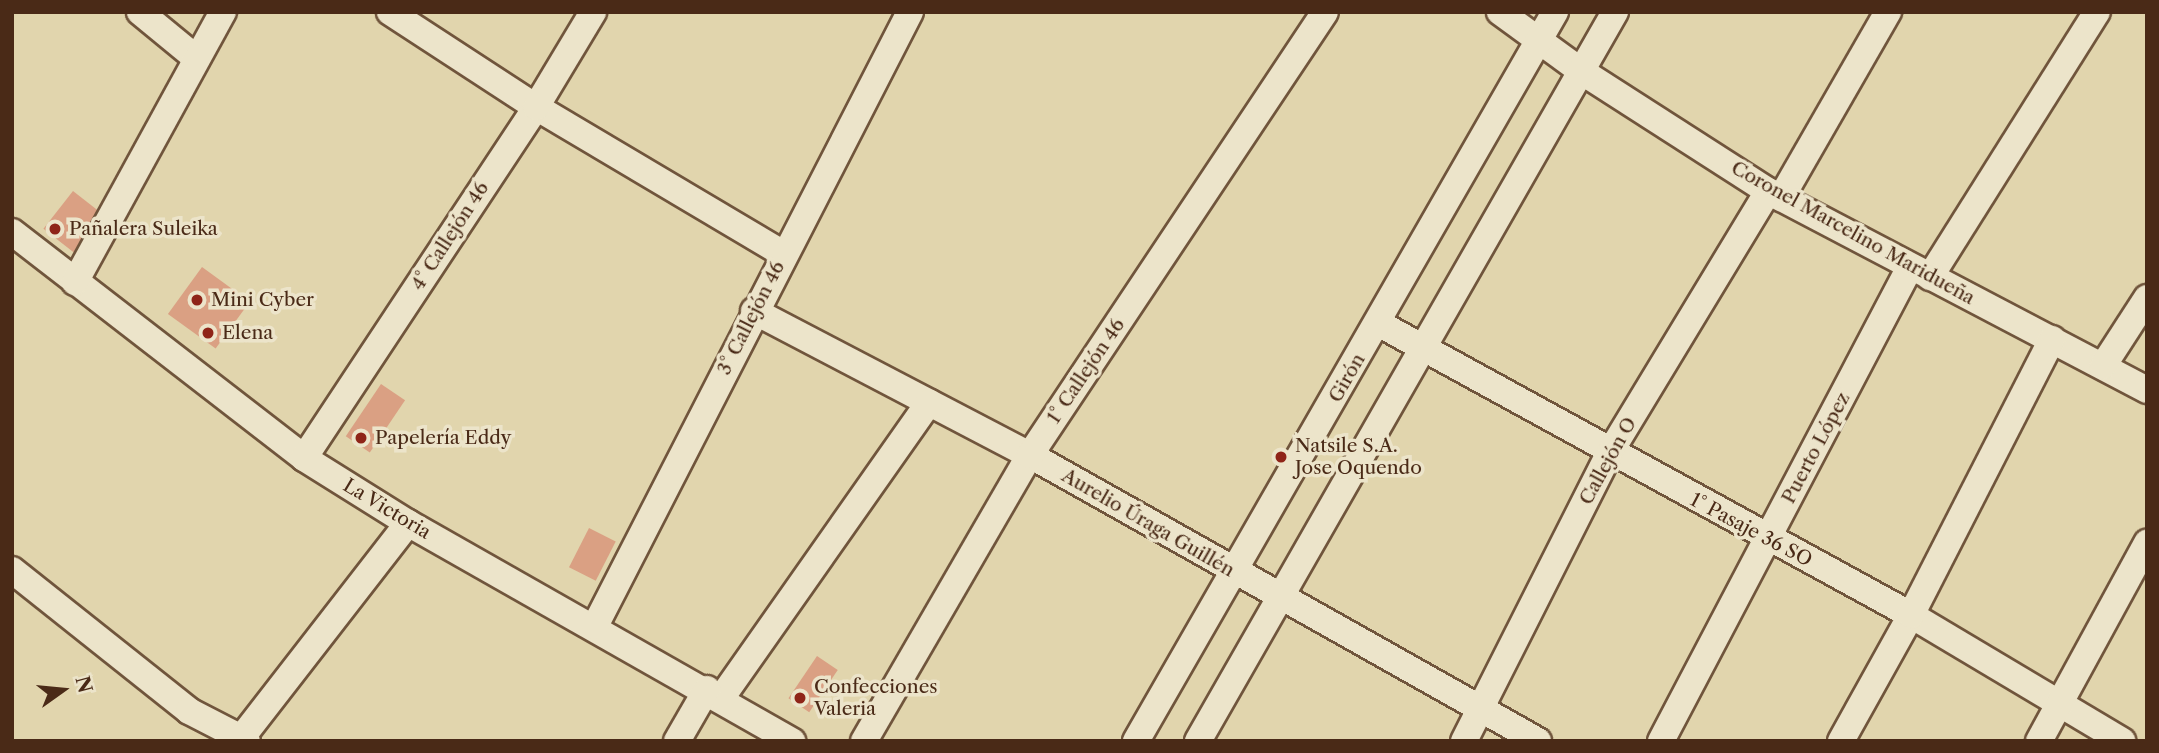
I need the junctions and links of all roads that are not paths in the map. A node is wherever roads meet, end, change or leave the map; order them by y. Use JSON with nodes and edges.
{"nodes":[{"id":1,"x":140,"y":12,"type":"edge"},
{"id":2,"x":223,"y":12,"type":"edge"},
{"id":3,"x":390,"y":12,"type":"edge"},
{"id":4,"x":593,"y":12,"type":"edge"},
{"id":5,"x":910,"y":12,"type":"edge"},
{"id":6,"x":1325,"y":12,"type":"edge"},
{"id":7,"x":1500,"y":12,"type":"edge"},
{"id":8,"x":1555,"y":12,"type":"edge"},
{"id":9,"x":1615,"y":12,"type":"edge"},
{"id":10,"x":1888,"y":12,"type":"edge"},
{"id":11,"x":2097,"y":12,"type":"edge"},
{"id":12,"x":1539,"y":40,"type":"junction"},
{"id":13,"x":196,"y":58,"type":"junction"},
{"id":14,"x":1581,"y":71,"type":"junction"},
{"id":15,"x":536,"y":107,"type":"junction"},
{"id":16,"x":1774,"y":194,"type":"junction"},
{"id":17,"x":12,"y":232,"type":"edge"},
{"id":18,"x":784,"y":254,"type":"junction"},
{"id":19,"x":1920,"y":272,"type":"junction"},
{"id":20,"x":75,"y":282,"type":"junction"},
{"id":21,"x":2147,"y":298,"type":"edge"},
{"id":22,"x":754,"y":311,"type":"junction"},
{"id":23,"x":1378,"y":323,"type":"junction"},
{"id":24,"x":2052,"y":340,"type":"junction"},
{"id":25,"x":1423,"y":350,"type":"junction"},
{"id":26,"x":2103,"y":366,"type":"junction"},
{"id":27,"x":2147,"y":390,"type":"edge"},
{"id":28,"x":929,"y":402,"type":"junction"},
{"id":29,"x":1609,"y":453,"type":"junction"},
{"id":30,"x":1030,"y":455,"type":"junction"},
{"id":31,"x":304,"y":458,"type":"junction"},
{"id":32,"x":408,"y":523,"type":"junction"},
{"id":33,"x":1768,"y":540,"type":"junction"},
{"id":34,"x":2147,"y":543,"type":"edge"},
{"id":35,"x":12,"y":569,"type":"edge"},
{"id":36,"x":1236,"y":573,"type":"junction"},
{"id":37,"x":1279,"y":599,"type":"junction"},
{"id":38,"x":1911,"y":615,"type":"junction"},
{"id":39,"x":595,"y":626,"type":"junction"},
{"id":40,"x":714,"y":693,"type":"junction"},
{"id":41,"x":2060,"y":704,"type":"junction"},
{"id":42,"x":1480,"y":709,"type":"junction"},
{"id":43,"x":242,"y":740,"type":"edge"},
{"id":44,"x":677,"y":741,"type":"edge"},
{"id":45,"x":792,"y":741,"type":"edge"},
{"id":46,"x":864,"y":741,"type":"edge"},
{"id":47,"x":1136,"y":741,"type":"edge"},
{"id":48,"x":1198,"y":741,"type":"edge"},
{"id":49,"x":1464,"y":741,"type":"edge"},
{"id":50,"x":1538,"y":741,"type":"edge"},
{"id":51,"x":1661,"y":741,"type":"edge"},
{"id":52,"x":1841,"y":741,"type":"edge"},
{"id":53,"x":2039,"y":741,"type":"edge"},
{"id":54,"x":2122,"y":741,"type":"edge"}],
"edges":[{"from":1,"to":13,"type":"street"},
{"from":2,"to":13,"type":"street"},
{"from":3,"to":15,"type":"street"},
{"from":4,"to":15,"type":"street","name":"4° Callejón 46"},
{"from":5,"to":18,"type":"street","name":"3° Callejón 46"},
{"from":6,"to":30,"type":"street","name":"1° Callejón 46"},
{"from":7,"to":12,"type":"street","name":"Coronel Marcelino Maridueña"},
{"from":8,"to":12,"type":"street","name":"Girón"},
{"from":9,"to":14,"type":"street"},
{"from":10,"to":16,"type":"street","name":"Callejón O"},
{"from":11,"to":19,"type":"street","name":"Puerto López"},
{"from":12,"to":14,"type":"street","name":"Coronel Marcelino Maridueña"},
{"from":12,"to":23,"type":"street","name":"Girón"},
{"from":13,"to":20,"type":"street"},
{"from":14,"to":16,"type":"street","name":"Coronel Marcelino Maridueña"},
{"from":14,"to":25,"type":"street"},
{"from":15,"to":18,"type":"street"},
{"from":15,"to":31,"type":"street","name":"4° Callejón 46"},
{"from":16,"to":19,"type":"street","name":"Coronel Marcelino Maridueña"},
{"from":16,"to":29,"type":"street","name":"Callejón O"},
{"from":17,"to":20,"type":"street","name":"La Victoria"},
{"from":18,"to":22,"type":"street","name":"3° Callejón 46"},
{"from":19,"to":24,"type":"street","name":"Coronel Marcelino Maridueña"},
{"from":19,"to":33,"type":"street","name":"Puerto López"},
{"from":20,"to":31,"type":"street","name":"La Victoria"},
{"from":21,"to":26,"type":"street"},
{"from":22,"to":28,"type":"street","name":"Aurelio Úraga Guillén"},
{"from":22,"to":39,"type":"street","name":"3° Callejón 46"},
{"from":23,"to":25,"type":"street","name":"1° Pasaje 36 SO"},
{"from":23,"to":36,"type":"street","name":"Girón"},
{"from":24,"to":26,"type":"street","name":"Coronel Marcelino Maridueña"},
{"from":24,"to":38,"type":"street"},
{"from":25,"to":29,"type":"street","name":"1° Pasaje 36 SO"},
{"from":25,"to":37,"type":"street"},
{"from":26,"to":27,"type":"street","name":"Coronel Marcelino Maridueña"},
{"from":28,"to":30,"type":"street","name":"Aurelio Úraga Guillén"},
{"from":28,"to":40,"type":"street"},
{"from":29,"to":33,"type":"street","name":"1° Pasaje 36 SO"},
{"from":29,"to":42,"type":"street","name":"Callejón O"},
{"from":30,"to":36,"type":"street","name":"Aurelio Úraga Guillén"},
{"from":30,"to":46,"type":"street","name":"1° Callejón 46"},
{"from":31,"to":32,"type":"street","name":"La Victoria"},
{"from":32,"to":39,"type":"street","name":"La Victoria"},
{"from":32,"to":43,"type":"street"},
{"from":33,"to":38,"type":"street","name":"1° Pasaje 36 SO"},
{"from":33,"to":51,"type":"street","name":"Puerto López"},
{"from":34,"to":41,"type":"street"},
{"from":35,"to":43,"type":"street"},
{"from":36,"to":37,"type":"street","name":"Aurelio Úraga Guillén"},
{"from":36,"to":47,"type":"street","name":"Girón"},
{"from":37,"to":42,"type":"street","name":"Aurelio Úraga Guillén"},
{"from":37,"to":48,"type":"street"},
{"from":38,"to":41,"type":"street","name":"1° Pasaje 36 SO"},
{"from":38,"to":52,"type":"street"},
{"from":39,"to":40,"type":"street","name":"La Victoria"},
{"from":40,"to":44,"type":"street"},
{"from":40,"to":45,"type":"street","name":"La Victoria"},
{"from":41,"to":53,"type":"street"},
{"from":41,"to":54,"type":"street","name":"1° Pasaje 36 SO"},
{"from":42,"to":49,"type":"street","name":"Callejón O"},
{"from":42,"to":50,"type":"street","name":"Aurelio Úraga Guillén"}]}
